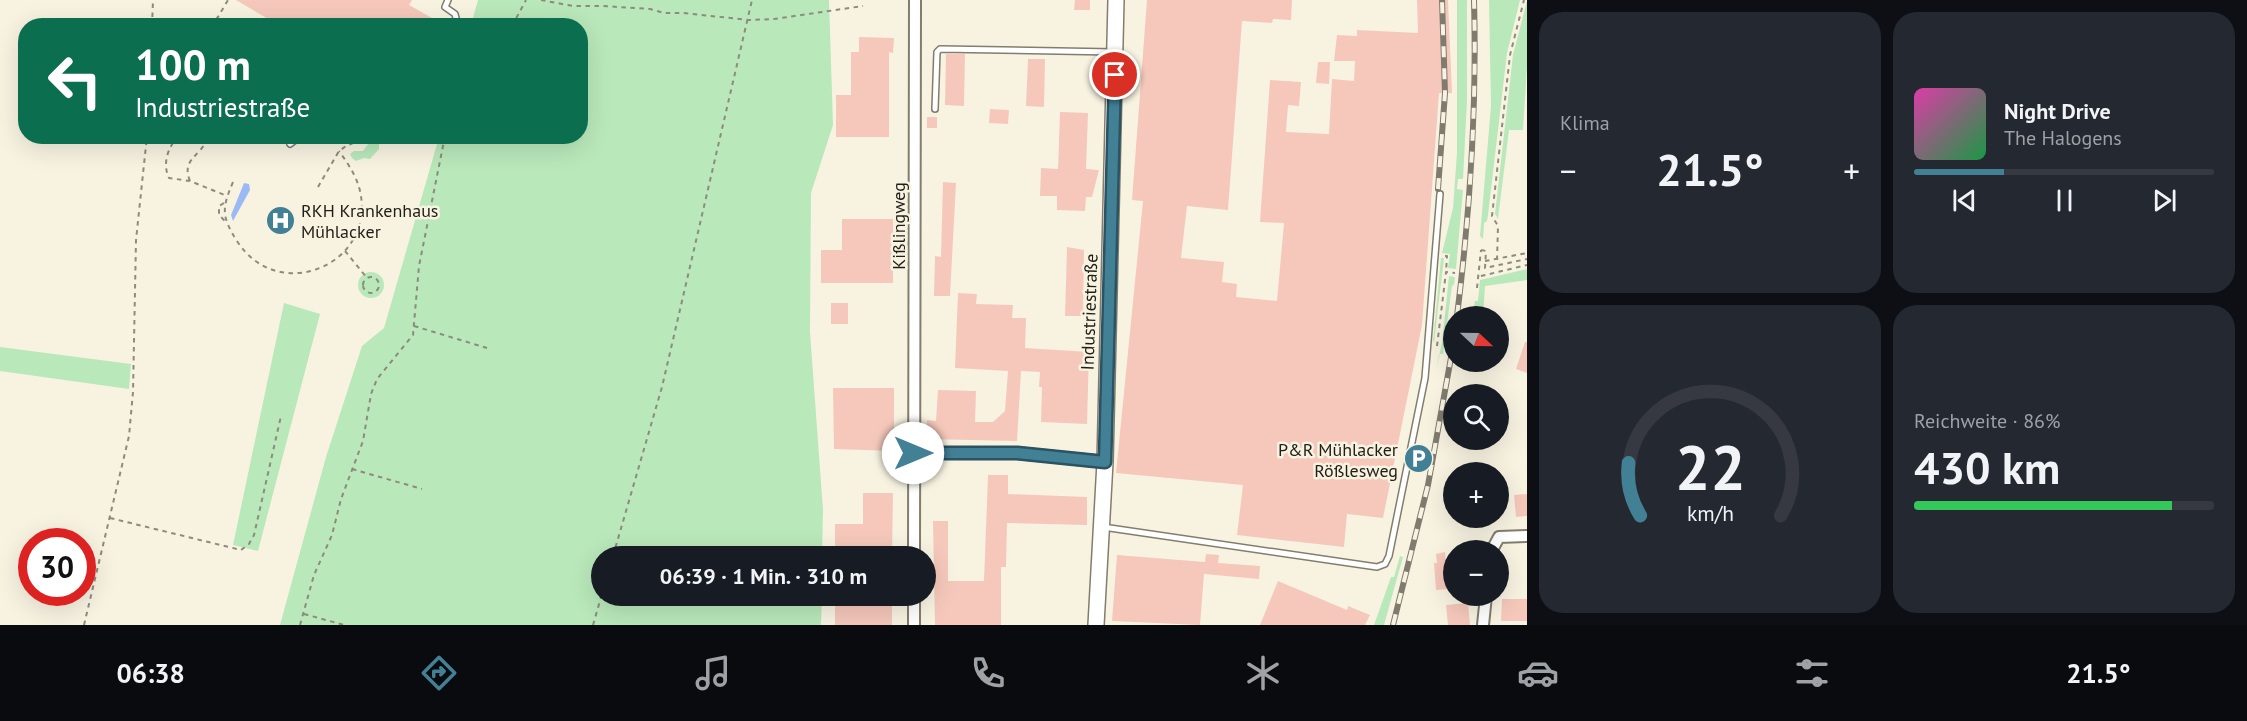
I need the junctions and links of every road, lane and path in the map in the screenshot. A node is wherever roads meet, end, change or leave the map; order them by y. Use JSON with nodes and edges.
{"nodes":[{"id":1,"x":153,"y":0,"type":"edge"},
{"id":2,"x":228,"y":0,"type":"edge"},
{"id":3,"x":448,"y":0,"type":"edge"},
{"id":4,"x":526,"y":0,"type":"edge"},
{"id":5,"x":541,"y":0,"type":"edge"},
{"id":6,"x":752,"y":0,"type":"edge"},
{"id":7,"x":915,"y":0,"type":"edge"},
{"id":8,"x":1116,"y":0,"type":"edge"},
{"id":9,"x":1524,"y":0,"type":"edge"},
{"id":10,"x":863,"y":6,"type":"dead end"},
{"id":11,"x":152,"y":18,"type":"edge"},
{"id":12,"x":217,"y":18,"type":"edge"},
{"id":13,"x":456,"y":18,"type":"edge"},
{"id":14,"x":516,"y":18,"type":"edge"},
{"id":15,"x":749,"y":20,"type":"junction"},
{"id":16,"x":1116,"y":52,"type":"junction"},
{"id":17,"x":935,"y":109,"type":"dead end"},
{"id":18,"x":146,"y":144,"type":"edge"},
{"id":19,"x":173,"y":144,"type":"edge"},
{"id":20,"x":204,"y":144,"type":"edge"},
{"id":21,"x":353,"y":144,"type":"edge"},
{"id":22,"x":443,"y":144,"type":"edge"},
{"id":23,"x":339,"y":151,"type":"junction"},
{"id":24,"x":190,"y":181,"type":"junction"},
{"id":25,"x":233,"y":182,"type":"dead end"},
{"id":26,"x":318,"y":187,"type":"dead end"},
{"id":27,"x":1440,"y":194,"type":"dead end"},
{"id":28,"x":227,"y":196,"type":"junction"},
{"id":29,"x":345,"y":251,"type":"junction"},
{"id":30,"x":1527,"y":253,"type":"edge"},
{"id":31,"x":1447,"y":259,"type":"dead end"},
{"id":32,"x":1527,"y":259,"type":"edge"},
{"id":33,"x":1497,"y":260,"type":"junction"},
{"id":34,"x":1485,"y":261,"type":"junction"},
{"id":35,"x":1527,"y":265,"type":"edge"},
{"id":36,"x":1446,"y":272,"type":"junction"},
{"id":37,"x":1455,"y":273,"type":"dead end"},
{"id":38,"x":1481,"y":276,"type":"dead end"},
{"id":39,"x":367,"y":278,"type":"junction"},
{"id":40,"x":1477,"y":288,"type":"dead end"},
{"id":41,"x":414,"y":326,"type":"junction"},
{"id":42,"x":1438,"y":343,"type":"dead end"},
{"id":43,"x":487,"y":348,"type":"dead end"},
{"id":44,"x":281,"y":416,"type":"dead end"},
{"id":45,"x":913,"y":453,"type":"junction"},
{"id":46,"x":1105,"y":462,"type":"junction"},
{"id":47,"x":352,"y":469,"type":"junction"},
{"id":48,"x":422,"y":489,"type":"dead end"},
{"id":49,"x":110,"y":518,"type":"junction"},
{"id":50,"x":1102,"y":526,"type":"junction"},
{"id":51,"x":1527,"y":536,"type":"edge"},
{"id":52,"x":1497,"y":540,"type":"edge"},
{"id":53,"x":615,"y":546,"type":"edge"},
{"id":54,"x":914,"y":546,"type":"edge"},
{"id":55,"x":598,"y":606,"type":"edge"},
{"id":56,"x":914,"y":606,"type":"edge"},
{"id":57,"x":1485,"y":606,"type":"edge"},
{"id":58,"x":304,"y":614,"type":"junction"},
{"id":59,"x":84,"y":625,"type":"edge"},
{"id":60,"x":300,"y":625,"type":"edge"},
{"id":61,"x":344,"y":625,"type":"edge"},
{"id":62,"x":592,"y":625,"type":"edge"},
{"id":63,"x":914,"y":625,"type":"edge"},
{"id":64,"x":1096,"y":625,"type":"edge"},
{"id":65,"x":1483,"y":625,"type":"edge"}],
"edges":[{"from":1,"to":11,"type":"path"},
{"from":2,"to":12,"type":"path"},
{"from":3,"to":13,"type":"lane"},
{"from":4,"to":14,"type":"path"},
{"from":5,"to":15,"type":"path"},
{"from":6,"to":15,"type":"path"},
{"from":7,"to":45,"type":"street","name":"Kißlingweg"},
{"from":8,"to":16,"type":"street","name":"Industriestraße"},
{"from":9,"to":33,"type":"path"},
{"from":10,"to":15,"type":"path"},
{"from":15,"to":53,"type":"path"},
{"from":16,"to":17,"type":"lane"},
{"from":16,"to":46,"type":"street","name":"Industriestraße"},
{"from":18,"to":49,"type":"path"},
{"from":19,"to":24,"type":"path"},
{"from":20,"to":24,"type":"path"},
{"from":21,"to":23,"type":"path"},
{"from":22,"to":41,"type":"path"},
{"from":23,"to":26,"type":"path"},
{"from":23,"to":29,"type":"path"},
{"from":24,"to":28,"type":"path"},
{"from":25,"to":28,"type":"path"},
{"from":27,"to":50,"type":"lane"},
{"from":28,"to":29,"type":"path"},
{"from":29,"to":39,"type":"path"},
{"from":30,"to":33,"type":"path"},
{"from":31,"to":36,"type":"path"},
{"from":32,"to":34,"type":"path"},
{"from":33,"to":34,"type":"path"},
{"from":34,"to":40,"type":"path"},
{"from":35,"to":38,"type":"path"},
{"from":36,"to":37,"type":"path"},
{"from":36,"to":42,"type":"path"},
{"from":39,"to":39,"type":"path"},
{"from":41,"to":43,"type":"path"},
{"from":41,"to":47,"type":"path"},
{"from":44,"to":49,"type":"path"},
{"from":45,"to":46,"type":"street"},
{"from":45,"to":54,"type":"street","name":"Kißlingweg"},
{"from":46,"to":50,"type":"street","name":"Industriestraße"},
{"from":47,"to":48,"type":"path"},
{"from":47,"to":58,"type":"path"},
{"from":49,"to":59,"type":"path"},
{"from":50,"to":64,"type":"street","name":"Industriestraße"},
{"from":51,"to":52,"type":"street"},
{"from":55,"to":62,"type":"path"},
{"from":56,"to":63,"type":"street"},
{"from":57,"to":65,"type":"street"},
{"from":58,"to":60,"type":"path"},
{"from":58,"to":61,"type":"path"}]}
